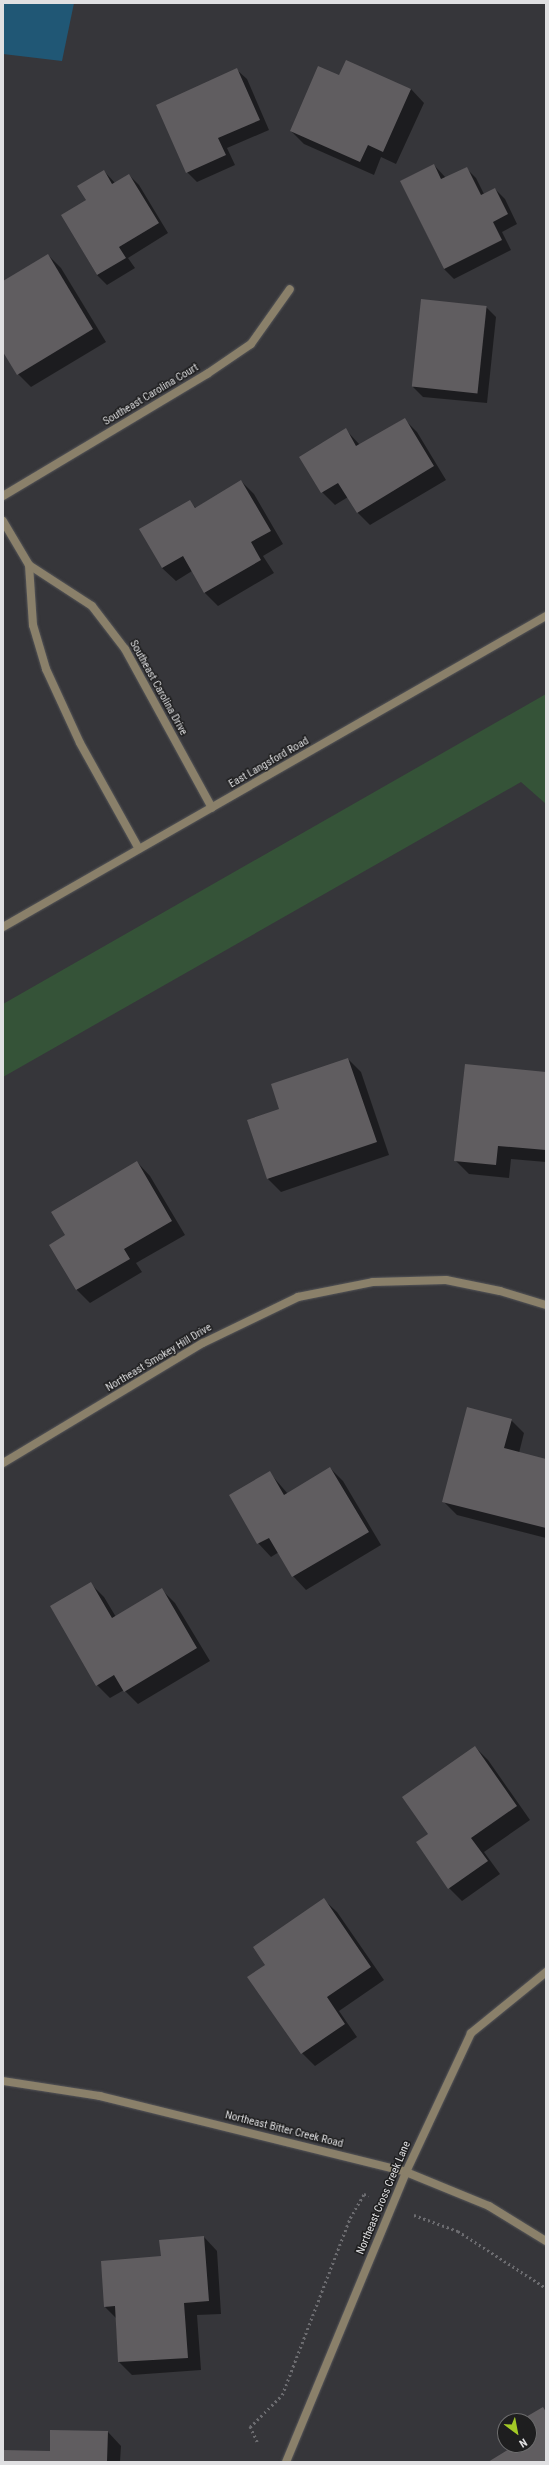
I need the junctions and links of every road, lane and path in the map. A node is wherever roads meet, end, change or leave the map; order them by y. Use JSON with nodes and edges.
{"nodes":[{"id":1,"x":290,"y":289,"type":"dead end"},
{"id":2,"x":3,"y":496,"type":"edge"},
{"id":3,"x":3,"y":521,"type":"edge"},
{"id":4,"x":29,"y":565,"type":"junction"},
{"id":5,"x":546,"y":616,"type":"edge"},
{"id":6,"x":212,"y":808,"type":"junction"},
{"id":7,"x":139,"y":849,"type":"junction"},
{"id":8,"x":3,"y":927,"type":"edge"},
{"id":9,"x":546,"y":1305,"type":"edge"},
{"id":10,"x":3,"y":1463,"type":"edge"},
{"id":11,"x":546,"y":1972,"type":"edge"},
{"id":12,"x":3,"y":2081,"type":"edge"},
{"id":13,"x":406,"y":2172,"type":"junction"},
{"id":14,"x":546,"y":2240,"type":"edge"},
{"id":15,"x":286,"y":2462,"type":"edge"}],
"edges":[{"from":1,"to":2,"type":"street","name":"Southeast Carolina Court"},
{"from":3,"to":4,"type":"street","name":"Southeast Carolina Drive"},
{"from":4,"to":6,"type":"street","name":"Southeast Carolina Drive"},
{"from":4,"to":7,"type":"street","name":"Southeast Carolina Drive"},
{"from":5,"to":6,"type":"street","name":"East Langsford Road"},
{"from":6,"to":7,"type":"street","name":"East Langsford Road"},
{"from":7,"to":8,"type":"street","name":"East Langsford Road"},
{"from":9,"to":10,"type":"street","name":"Northeast Smokey Hill Drive"},
{"from":11,"to":13,"type":"street","name":"Northeast Cross Creek Lane"},
{"from":12,"to":13,"type":"street","name":"Northeast Bitter Creek Road"},
{"from":13,"to":14,"type":"street","name":"Northeast Bitter Creek Road"},
{"from":13,"to":15,"type":"street","name":"Northeast Cross Creek Lane"}]}
